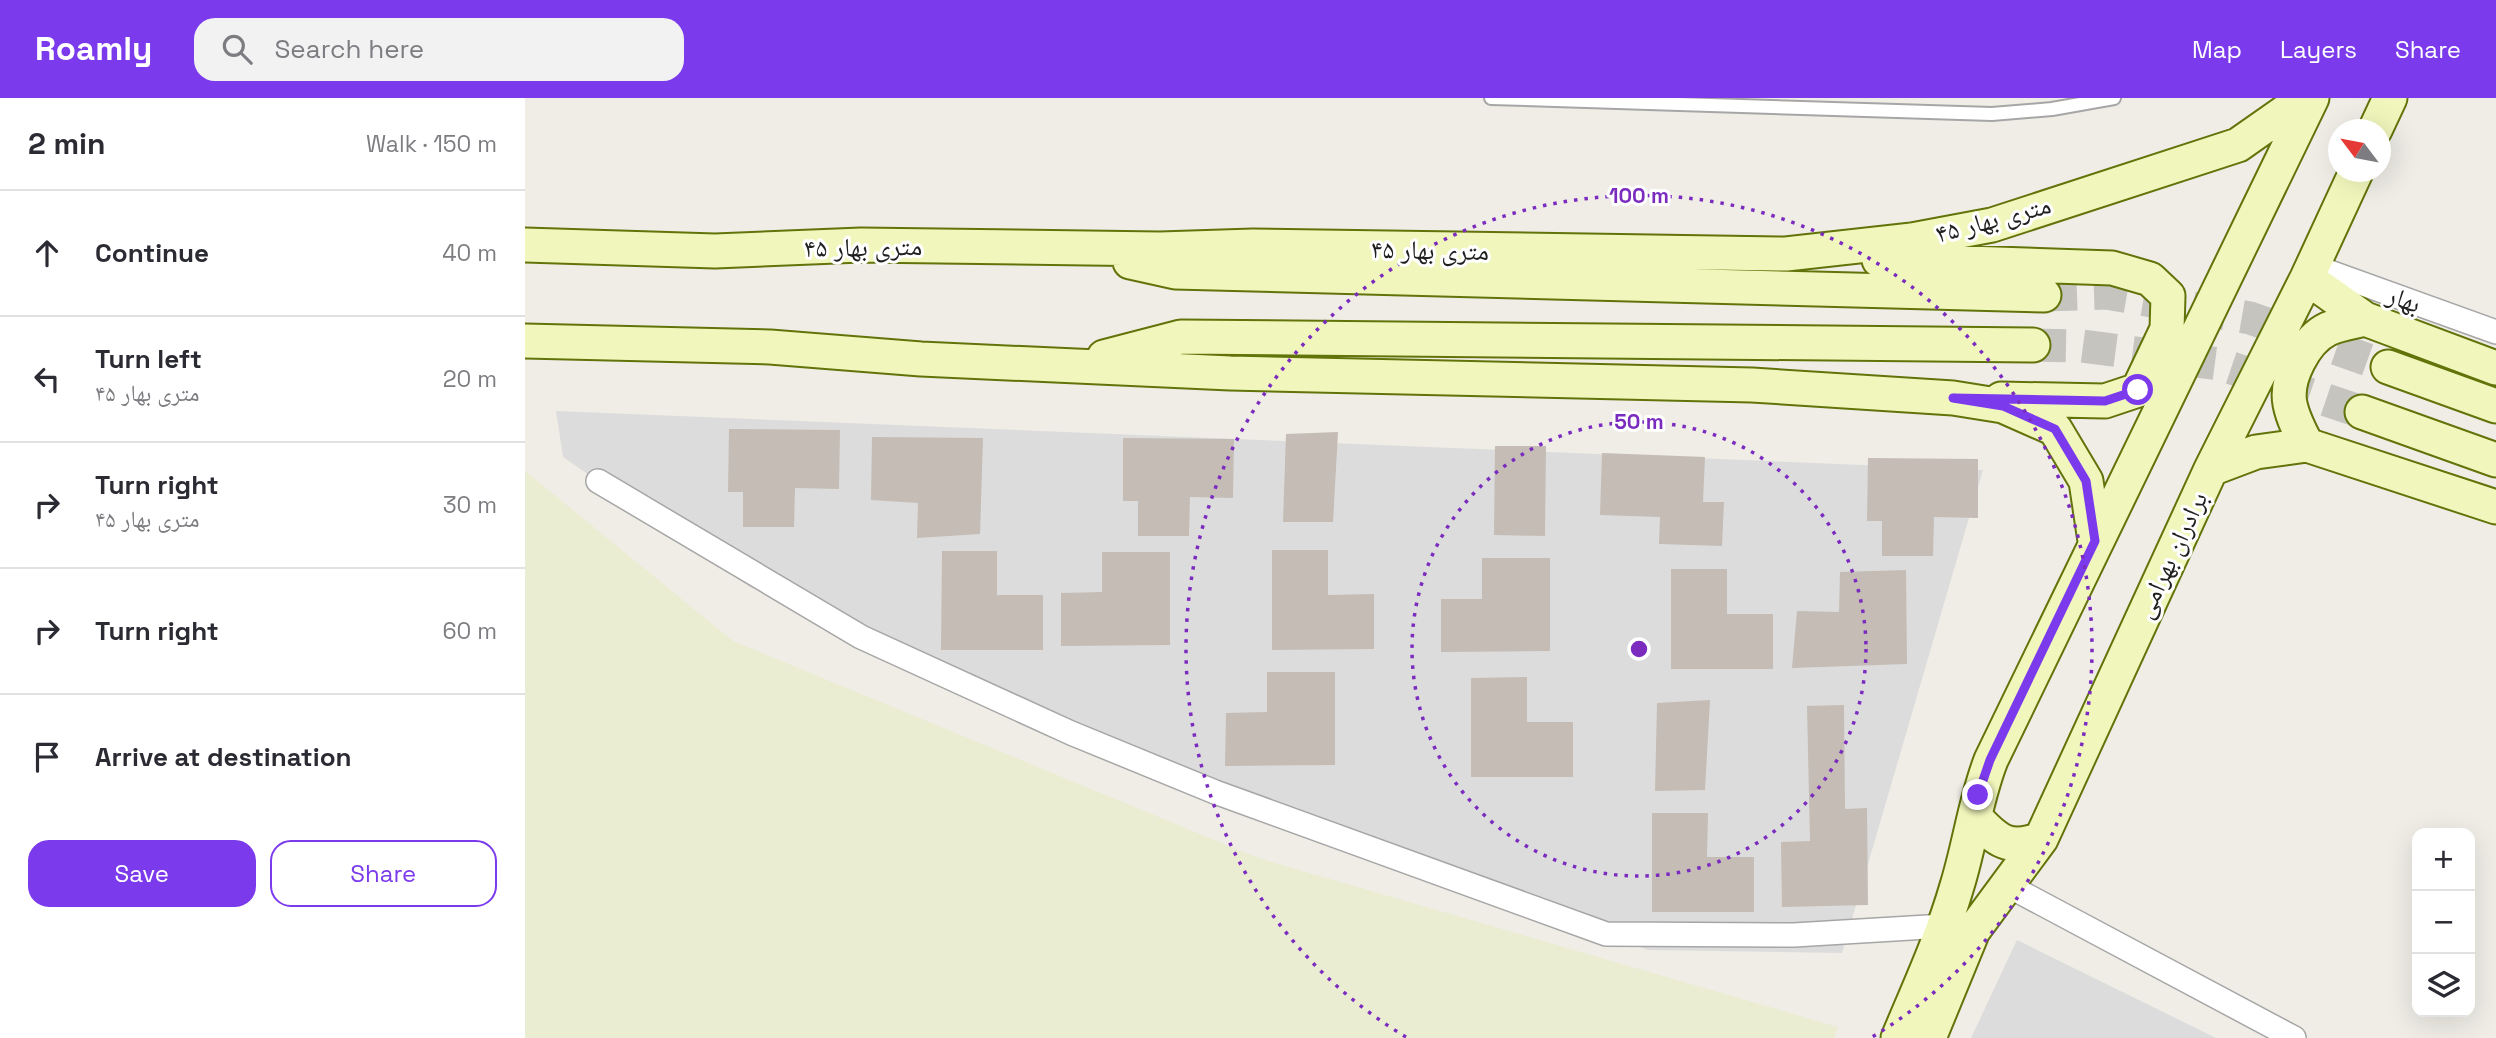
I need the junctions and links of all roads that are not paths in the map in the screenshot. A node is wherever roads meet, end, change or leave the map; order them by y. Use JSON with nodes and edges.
{"nodes":[{"id":1,"x":1491,"y":98,"type":"edge"},
{"id":2,"x":2114,"y":98,"type":"edge"},
{"id":3,"x":2305,"y":98,"type":"edge"},
{"id":4,"x":2312,"y":98,"type":"edge"},
{"id":5,"x":2390,"y":98,"type":"edge"},
{"id":6,"x":2380,"y":119,"type":"edge"},
{"id":7,"x":2351,"y":182,"type":"edge"},
{"id":8,"x":525,"y":245,"type":"edge"},
{"id":9,"x":1066,"y":248,"type":"junction"},
{"id":10,"x":1786,"y":254,"type":"junction"},
{"id":11,"x":2310,"y":272,"type":"junction"},
{"id":12,"x":2044,"y":295,"type":"tunnel mouth"},
{"id":13,"x":2365,"y":319,"type":"junction"},
{"id":14,"x":2496,"y":332,"type":"edge"},
{"id":15,"x":525,"y":341,"type":"edge"},
{"id":16,"x":2033,"y":345,"type":"tunnel mouth"},
{"id":17,"x":1071,"y":365,"type":"junction"},
{"id":18,"x":2389,"y":367,"type":"tunnel mouth"},
{"id":19,"x":2496,"y":368,"type":"edge"},
{"id":20,"x":1953,"y":398,"type":"junction"},
{"id":21,"x":2496,"y":405,"type":"edge"},
{"id":22,"x":2362,"y":412,"type":"tunnel mouth"},
{"id":23,"x":2307,"y":445,"type":"junction"},
{"id":24,"x":2496,"y":460,"type":"edge"},
{"id":25,"x":2210,"y":469,"type":"junction"},
{"id":26,"x":598,"y":481,"type":"dead end"},
{"id":27,"x":2496,"y":507,"type":"edge"},
{"id":28,"x":2095,"y":541,"type":"junction"},
{"id":29,"x":1975,"y":817,"type":"junction"},
{"id":30,"x":2041,"y":839,"type":"junction"},
{"id":31,"x":2005,"y":884,"type":"junction"},
{"id":32,"x":1959,"y":928,"type":"junction"},
{"id":33,"x":1898,"y":1038,"type":"edge"},
{"id":34,"x":1929,"y":1038,"type":"edge"},
{"id":35,"x":2294,"y":1038,"type":"edge"}],
"edges":[{"from":1,"to":2,"type":"lane"},
{"from":3,"to":10,"type":"main road","name":"۴۵ متری بهار"},
{"from":4,"to":28,"type":"main road"},
{"from":5,"to":6,"type":"main road"},
{"from":7,"to":11,"type":"main road","name":"برادران بهرامی"},
{"from":8,"to":9,"type":"main road","name":"۴۵ متری بهار"},
{"from":9,"to":10,"type":"main road","name":"۴۵ متری بهار"},
{"from":9,"to":12,"type":"main road"},
{"from":10,"to":20,"type":"main road"},
{"from":11,"to":13,"type":"main road"},
{"from":11,"to":14,"type":"street","name":"بهار"},
{"from":11,"to":25,"type":"main road","name":"برادران بهرامی"},
{"from":13,"to":19,"type":"main road"},
{"from":13,"to":23,"type":"main road"},
{"from":15,"to":17,"type":"main road"},
{"from":16,"to":17,"type":"main road"},
{"from":17,"to":20,"type":"main road"},
{"from":18,"to":21,"type":"main road"},
{"from":20,"to":28,"type":"main road"},
{"from":22,"to":24,"type":"main road"},
{"from":23,"to":25,"type":"main road"},
{"from":23,"to":27,"type":"main road"},
{"from":25,"to":30,"type":"main road","name":"برادران بهرامی"},
{"from":26,"to":32,"type":"street"},
{"from":28,"to":29,"type":"main road"},
{"from":29,"to":30,"type":"main road"},
{"from":29,"to":32,"type":"main road"},
{"from":30,"to":31,"type":"main road","name":"برادران بهرامی"},
{"from":31,"to":32,"type":"main road","name":"برادران بهرامی"},
{"from":31,"to":35,"type":"street"},
{"from":32,"to":33,"type":"main road"},
{"from":32,"to":34,"type":"main road"}]}
